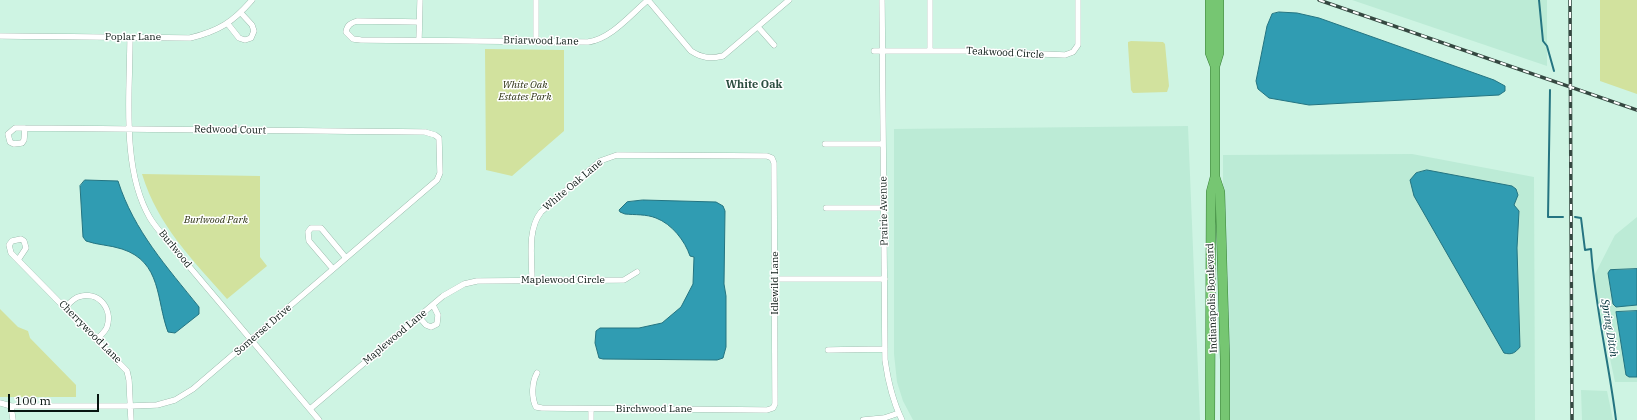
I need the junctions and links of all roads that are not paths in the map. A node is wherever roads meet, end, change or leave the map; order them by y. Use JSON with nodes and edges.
{"nodes":[{"id":1,"x":252,"y":0,"type":"edge"},
{"id":2,"x":420,"y":0,"type":"edge"},
{"id":3,"x":536,"y":0,"type":"edge"},
{"id":4,"x":648,"y":0,"type":"edge"},
{"id":5,"x":789,"y":0,"type":"edge"},
{"id":6,"x":882,"y":0,"type":"edge"},
{"id":7,"x":930,"y":0,"type":"edge"},
{"id":8,"x":1078,"y":0,"type":"edge"},
{"id":9,"x":1210,"y":0,"type":"edge"},
{"id":10,"x":1219,"y":0,"type":"edge"},
{"id":11,"x":241,"y":13,"type":"junction"},
{"id":12,"x":419,"y":22,"type":"junction"},
{"id":13,"x":228,"y":24,"type":"junction"},
{"id":14,"x":758,"y":27,"type":"junction"},
{"id":15,"x":0,"y":36,"type":"edge"},
{"id":16,"x":130,"y":37,"type":"junction"},
{"id":17,"x":419,"y":40,"type":"junction"},
{"id":18,"x":536,"y":41,"type":"junction"},
{"id":19,"x":774,"y":45,"type":"dead end"},
{"id":20,"x":883,"y":51,"type":"junction"},
{"id":21,"x":930,"y":51,"type":"junction"},
{"id":22,"x":874,"y":52,"type":"dead end"},
{"id":23,"x":1215,"y":66,"type":"junction"},
{"id":24,"x":25,"y":128,"type":"dead end"},
{"id":25,"x":130,"y":129,"type":"junction"},
{"id":26,"x":436,"y":135,"type":"joint"},
{"id":27,"x":825,"y":144,"type":"dead end"},
{"id":28,"x":883,"y":144,"type":"junction"},
{"id":29,"x":772,"y":158,"type":"joint"},
{"id":30,"x":1215,"y":177,"type":"junction"},
{"id":31,"x":826,"y":208,"type":"dead end"},
{"id":32,"x":884,"y":208,"type":"junction"},
{"id":33,"x":346,"y":258,"type":"junction"},
{"id":34,"x":18,"y":260,"type":"dead end"},
{"id":35,"x":333,"y":269,"type":"junction"},
{"id":36,"x":637,"y":272,"type":"dead end"},
{"id":37,"x":775,"y":279,"type":"junction"},
{"id":38,"x":885,"y":279,"type":"junction"},
{"id":39,"x":488,"y":280,"type":"joint"},
{"id":40,"x":532,"y":280,"type":"junction"},
{"id":41,"x":433,"y":305,"type":"junction"},
{"id":42,"x":65,"y":307,"type":"junction"},
{"id":43,"x":419,"y":317,"type":"junction"},
{"id":44,"x":97,"y":339,"type":"junction"},
{"id":45,"x":250,"y":341,"type":"junction"},
{"id":46,"x":885,"y":349,"type":"junction"},
{"id":47,"x":828,"y":350,"type":"dead end"},
{"id":48,"x":537,"y":373,"type":"dead end"},
{"id":49,"x":0,"y":403,"type":"edge"},
{"id":50,"x":12,"y":406,"type":"junction"},
{"id":51,"x":130,"y":406,"type":"junction"},
{"id":52,"x":0,"y":408,"type":"edge"},
{"id":53,"x":773,"y":408,"type":"joint"},
{"id":54,"x":310,"y":409,"type":"junction"},
{"id":55,"x":591,"y":409,"type":"junction"},
{"id":56,"x":899,"y":413,"type":"junction"},
{"id":57,"x":13,"y":420,"type":"edge"},
{"id":58,"x":131,"y":420,"type":"edge"},
{"id":59,"x":319,"y":420,"type":"edge"},
{"id":60,"x":591,"y":420,"type":"edge"},
{"id":61,"x":863,"y":420,"type":"edge"},
{"id":62,"x":902,"y":420,"type":"edge"},
{"id":63,"x":1210,"y":420,"type":"edge"},
{"id":64,"x":1225,"y":420,"type":"edge"}],
"edges":[{"from":1,"to":11,"type":"street","name":"Poplar Lane"},
{"from":2,"to":12,"type":"street"},
{"from":3,"to":18,"type":"street"},
{"from":4,"to":14,"type":"street"},
{"from":4,"to":18,"type":"street","name":"Briarwood Lane"},
{"from":5,"to":14,"type":"street"},
{"from":6,"to":20,"type":"street","name":"Prairie Avenue"},
{"from":7,"to":21,"type":"street"},
{"from":8,"to":21,"type":"street","name":"Teakwood Circle"},
{"from":9,"to":23,"type":"highway","name":"Indianapolis Boulevard"},
{"from":10,"to":23,"type":"highway","name":"Indianapolis Boulevard"},
{"from":11,"to":13,"type":"street","name":"Poplar Lane"},
{"from":11,"to":13,"type":"street"},
{"from":12,"to":17,"type":"street"},
{"from":12,"to":17,"type":"street","name":"Briarwood Lane"},
{"from":13,"to":16,"type":"street","name":"Poplar Lane"},
{"from":14,"to":19,"type":"street"},
{"from":15,"to":16,"type":"street","name":"Poplar Lane"},
{"from":16,"to":25,"type":"street","name":"Burlwood"},
{"from":17,"to":18,"type":"street","name":"Briarwood Lane"},
{"from":20,"to":21,"type":"street","name":"Teakwood Circle"},
{"from":20,"to":22,"type":"street","name":"Teakwood Circle"},
{"from":20,"to":28,"type":"street","name":"Prairie Avenue"},
{"from":23,"to":30,"type":"highway","name":"Indianapolis Boulevard"},
{"from":24,"to":25,"type":"street","name":"Redwood Court"},
{"from":25,"to":26,"type":"street","name":"Redwood Court"},
{"from":25,"to":45,"type":"street","name":"Burlwood"},
{"from":26,"to":33,"type":"street","name":"Somerset Drive"},
{"from":27,"to":28,"type":"street"},
{"from":28,"to":32,"type":"street","name":"Prairie Avenue"},
{"from":29,"to":37,"type":"street","name":"Idlewild Lane"},
{"from":29,"to":40,"type":"street","name":"White Oak Lane"},
{"from":30,"to":63,"type":"highway","name":"Indianapolis Boulevard"},
{"from":30,"to":64,"type":"highway","name":"Indianapolis Boulevard"},
{"from":31,"to":32,"type":"street"},
{"from":32,"to":38,"type":"street","name":"Prairie Avenue"},
{"from":33,"to":35,"type":"street","name":"Somerset Drive"},
{"from":33,"to":35,"type":"street"},
{"from":34,"to":42,"type":"street","name":"Cherrywood Lane"},
{"from":35,"to":45,"type":"street","name":"Somerset Drive"},
{"from":36,"to":40,"type":"street","name":"Maplewood Circle"},
{"from":37,"to":38,"type":"street"},
{"from":37,"to":53,"type":"street","name":"Idlewild Lane"},
{"from":38,"to":46,"type":"street","name":"Prairie Avenue"},
{"from":39,"to":40,"type":"street","name":"Maplewood Circle"},
{"from":39,"to":41,"type":"street","name":"Maplewood Lane"},
{"from":41,"to":43,"type":"street","name":"Maplewood Lane"},
{"from":41,"to":43,"type":"street"},
{"from":42,"to":44,"type":"street","name":"Cherrywood Lane"},
{"from":42,"to":44,"type":"street"},
{"from":43,"to":54,"type":"street","name":"Maplewood Lane"},
{"from":44,"to":51,"type":"street","name":"Cherrywood Lane"},
{"from":45,"to":51,"type":"street","name":"Somerset Drive"},
{"from":45,"to":54,"type":"street","name":"Burlwood"},
{"from":46,"to":47,"type":"street"},
{"from":46,"to":56,"type":"street","name":"Prairie Avenue"},
{"from":48,"to":55,"type":"street","name":"Birchwood Lane"},
{"from":49,"to":50,"type":"street","name":"Somerset Drive"},
{"from":50,"to":51,"type":"street","name":"Somerset Drive"},
{"from":50,"to":52,"type":"street","name":"Somerset Drive"},
{"from":50,"to":57,"type":"street"},
{"from":51,"to":58,"type":"street","name":"Cherrywood Lane"},
{"from":53,"to":55,"type":"street","name":"Birchwood Lane"},
{"from":54,"to":59,"type":"street","name":"Burlwood"},
{"from":55,"to":60,"type":"street"},
{"from":56,"to":61,"type":"street"},
{"from":56,"to":62,"type":"street","name":"Prairie Avenue"}]}
